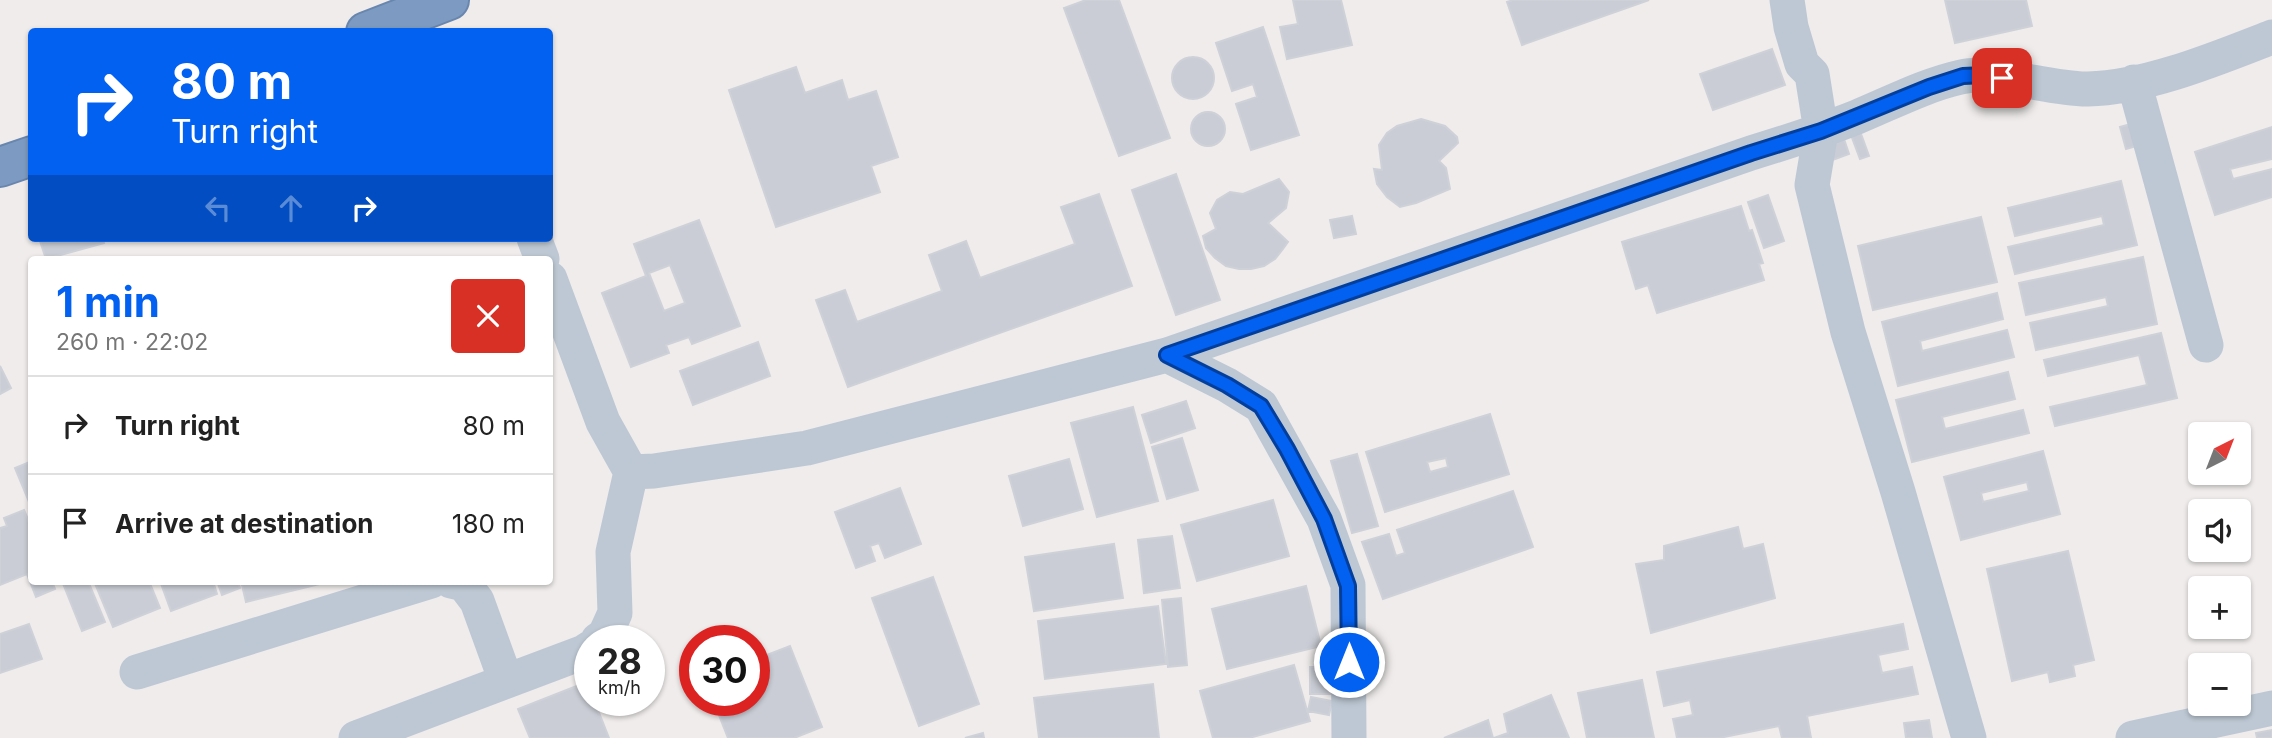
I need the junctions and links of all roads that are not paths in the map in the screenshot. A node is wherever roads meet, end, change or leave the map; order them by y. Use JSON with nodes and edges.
{"nodes":[{"id":1,"x":449,"y":0,"type":"edge"},
{"id":2,"x":1787,"y":0,"type":"edge"},
{"id":3,"x":409,"y":25,"type":"edge"},
{"id":4,"x":391,"y":28,"type":"edge"},
{"id":5,"x":2272,"y":37,"type":"edge"},
{"id":6,"x":2134,"y":82,"type":"junction"},
{"id":7,"x":1821,"y":131,"type":"junction"},
{"id":8,"x":1751,"y":153,"type":"junction"},
{"id":9,"x":28,"y":157,"type":"edge"},
{"id":10,"x":0,"y":167,"type":"edge"},
{"id":11,"x":1812,"y":185,"type":"junction"},
{"id":12,"x":553,"y":287,"type":"edge"},
{"id":13,"x":2206,"y":345,"type":"dead end"},
{"id":14,"x":1167,"y":355,"type":"junction"},
{"id":15,"x":631,"y":472,"type":"junction"},
{"id":16,"x":418,"y":585,"type":"edge"},
{"id":17,"x":465,"y":585,"type":"edge"},
{"id":18,"x":610,"y":625,"type":"edge"},
{"id":19,"x":574,"y":656,"type":"edge"},
{"id":20,"x":137,"y":672,"type":"dead end"},
{"id":21,"x":506,"y":681,"type":"junction"},
{"id":22,"x":2272,"y":708,"type":"edge"},
{"id":23,"x":356,"y":738,"type":"edge"},
{"id":24,"x":1349,"y":738,"type":"edge"},
{"id":25,"x":1969,"y":738,"type":"edge"},
{"id":26,"x":2133,"y":738,"type":"edge"}],
"edges":[{"from":1,"to":3,"type":"highway"},
{"from":2,"to":7,"type":"street"},
{"from":3,"to":4,"type":"highway"},
{"from":5,"to":6,"type":"street"},
{"from":6,"to":7,"type":"street"},
{"from":6,"to":13,"type":"street"},
{"from":7,"to":8,"type":"street"},
{"from":7,"to":11,"type":"street"},
{"from":8,"to":11,"type":"street"},
{"from":8,"to":14,"type":"street"},
{"from":9,"to":10,"type":"highway"},
{"from":11,"to":25,"type":"street"},
{"from":12,"to":15,"type":"street"},
{"from":14,"to":15,"type":"street"},
{"from":14,"to":24,"type":"street"},
{"from":15,"to":18,"type":"street"},
{"from":16,"to":20,"type":"street"},
{"from":17,"to":21,"type":"street"},
{"from":19,"to":21,"type":"street"},
{"from":21,"to":23,"type":"street"},
{"from":22,"to":26,"type":"street"}]}
